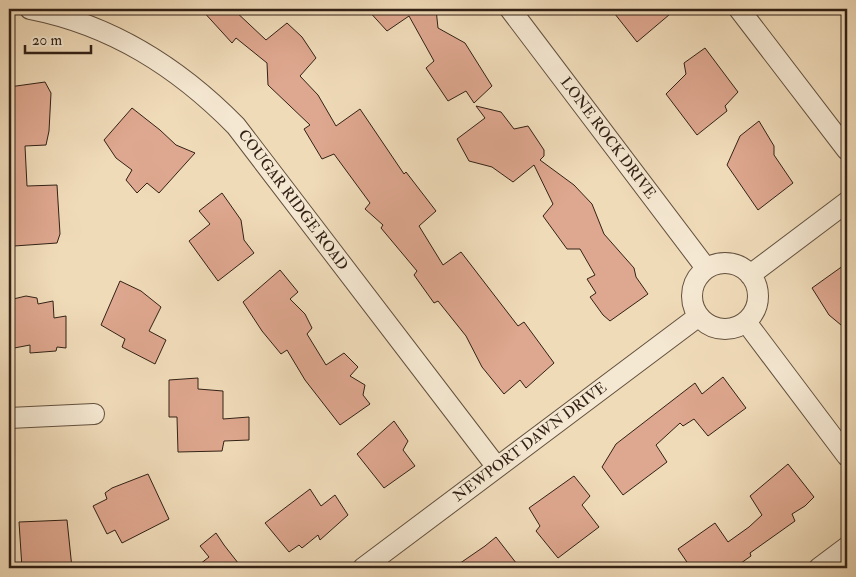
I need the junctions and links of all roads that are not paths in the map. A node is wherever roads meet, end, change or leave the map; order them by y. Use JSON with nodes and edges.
{"nodes":[{"id":1,"x":30,"y":9,"type":"edge"},
{"id":2,"x":510,"y":9,"type":"edge"},
{"id":3,"x":739,"y":9,"type":"edge"},
{"id":4,"x":847,"y":150,"type":"edge"},
{"id":5,"x":847,"y":202,"type":"edge"},
{"id":6,"x":706,"y":268,"type":"junction"},
{"id":7,"x":750,"y":275,"type":"junction"},
{"id":8,"x":699,"y":316,"type":"junction"},
{"id":9,"x":746,"y":322,"type":"junction"},
{"id":10,"x":94,"y":414,"type":"dead end"},
{"id":11,"x":9,"y":418,"type":"edge"},
{"id":12,"x":847,"y":456,"type":"edge"},
{"id":13,"x":496,"y":466,"type":"junction"},
{"id":14,"x":847,"y":547,"type":"edge"},
{"id":15,"x":363,"y":568,"type":"edge"},
{"id":16,"x":819,"y":568,"type":"edge"}],
"edges":[{"from":1,"to":13,"type":"street","name":"COUGAR RIDGE ROAD"},
{"from":2,"to":6,"type":"street","name":"LONE ROCK DRIVE"},
{"from":3,"to":4,"type":"street"},
{"from":5,"to":7,"type":"street"},
{"from":6,"to":7,"type":"street"},
{"from":6,"to":8,"type":"street"},
{"from":7,"to":9,"type":"street"},
{"from":8,"to":9,"type":"street"},
{"from":8,"to":13,"type":"street","name":"NEWPORT DAWN DRIVE"},
{"from":9,"to":12,"type":"street"},
{"from":10,"to":11,"type":"street"},
{"from":13,"to":15,"type":"street","name":"NEWPORT DAWN DRIVE"},
{"from":14,"to":16,"type":"street"}]}
